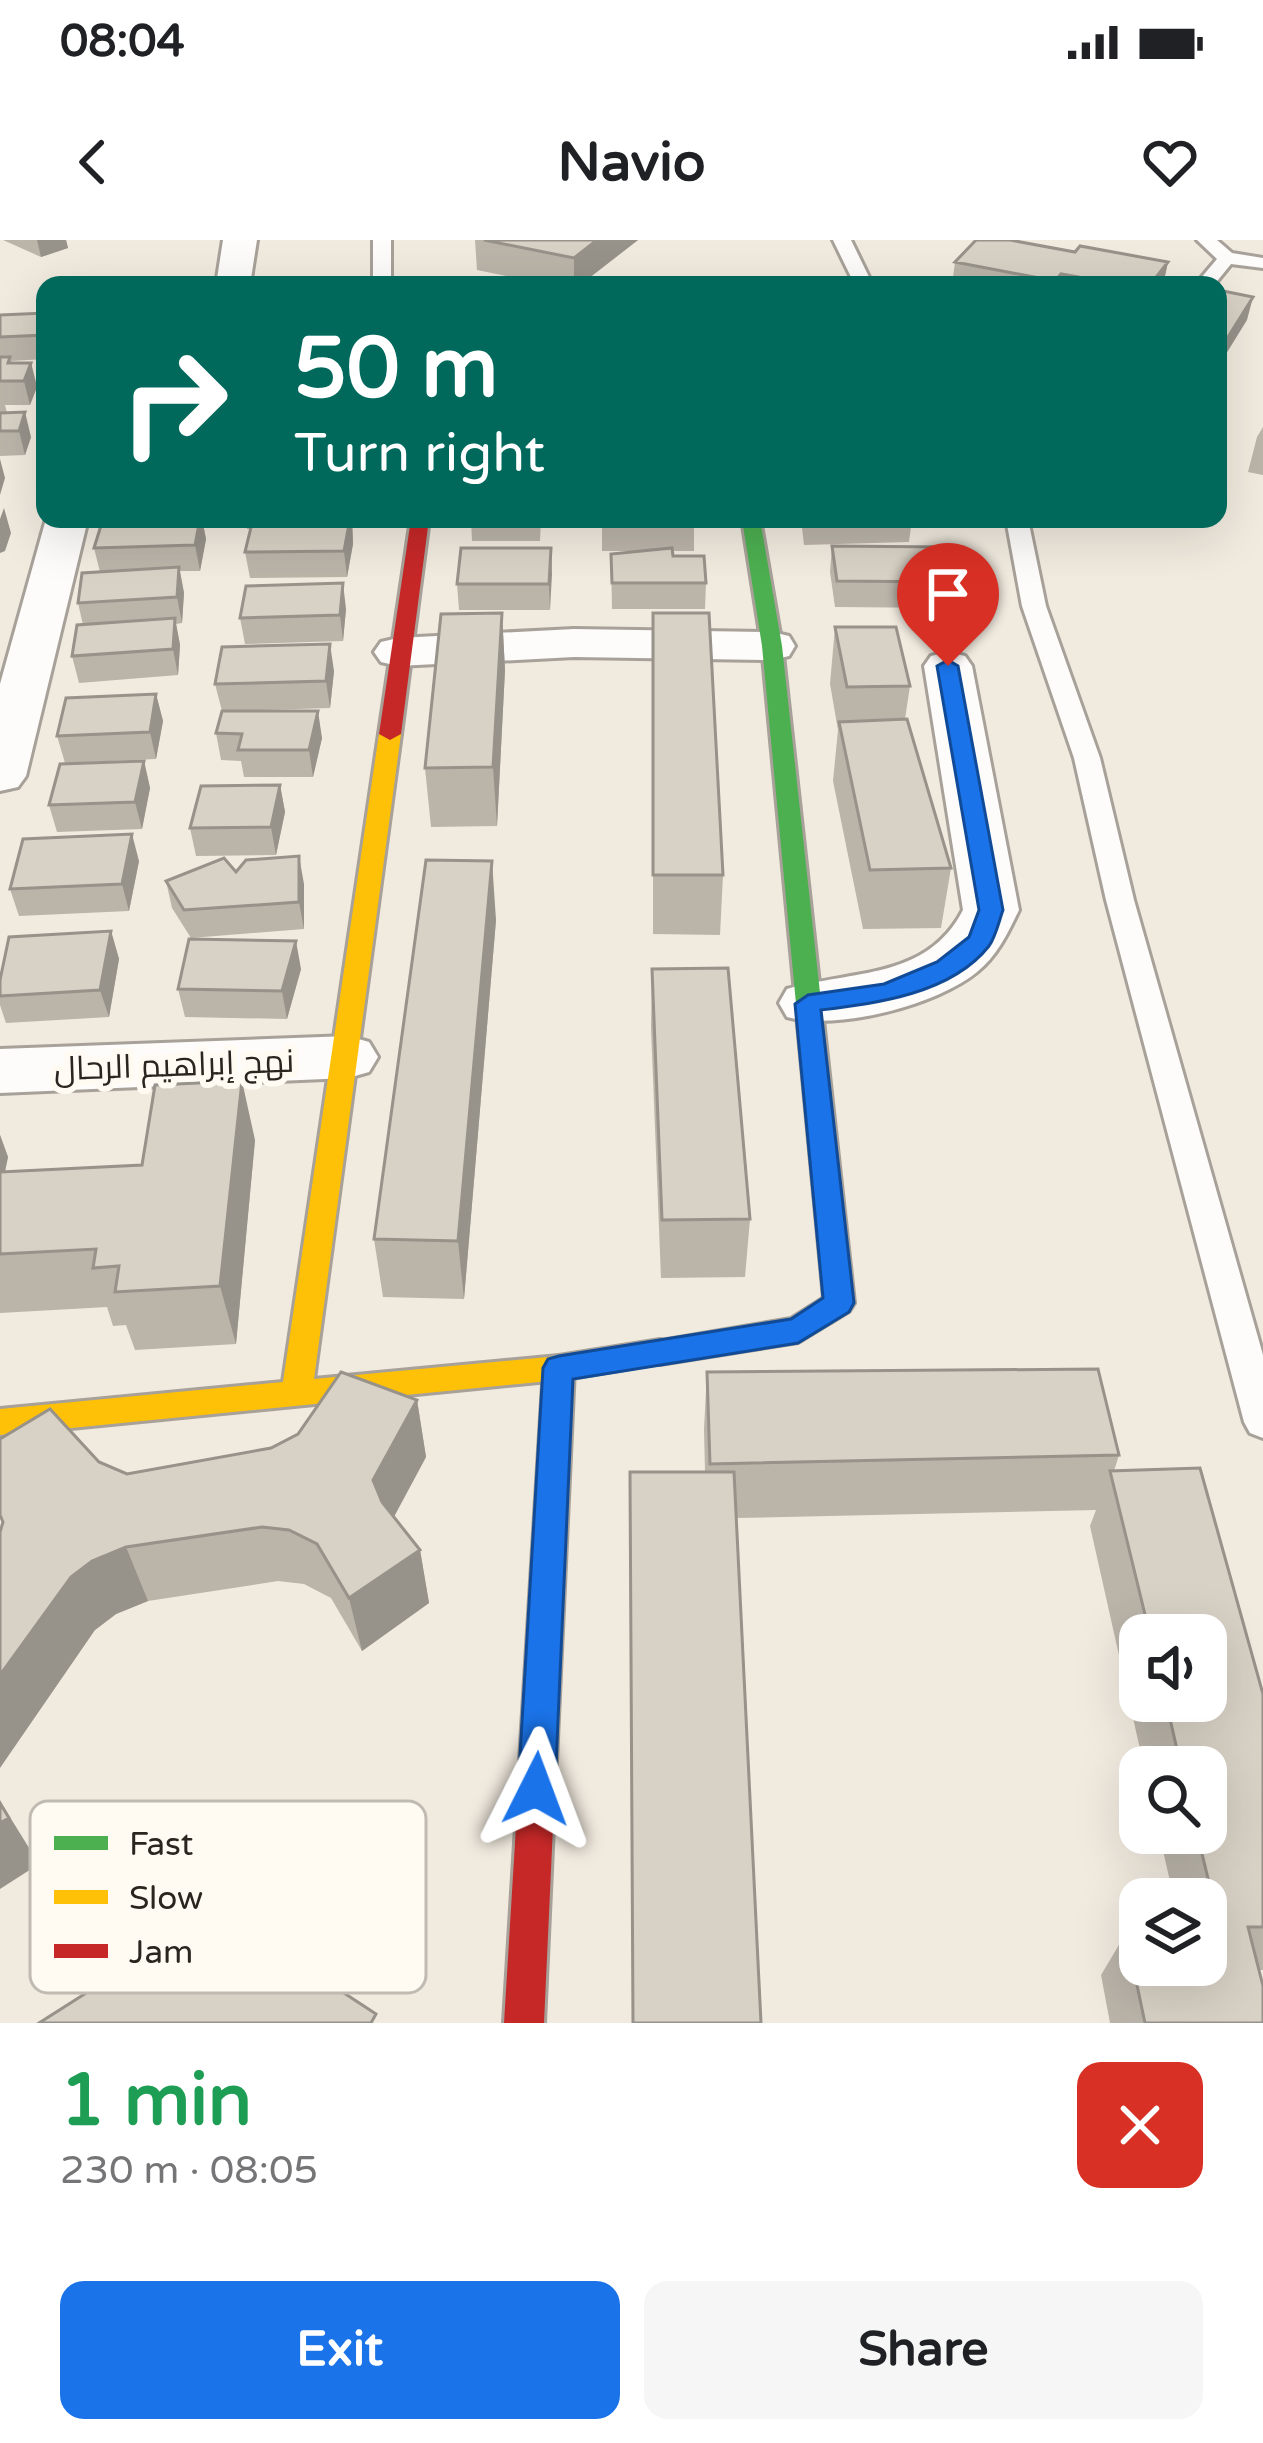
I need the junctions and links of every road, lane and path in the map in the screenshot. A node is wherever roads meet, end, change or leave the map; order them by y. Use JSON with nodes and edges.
{"nodes":[{"id":1,"x":240,"y":240,"type":"edge"},
{"id":2,"x":382,"y":240,"type":"edge"},
{"id":3,"x":842,"y":240,"type":"edge"},
{"id":4,"x":1206,"y":240,"type":"edge"},
{"id":5,"x":1227,"y":258,"type":"junction"},
{"id":6,"x":1263,"y":263,"type":"edge"},
{"id":7,"x":234,"y":276,"type":"edge"},
{"id":8,"x":382,"y":276,"type":"edge"},
{"id":9,"x":860,"y":276,"type":"edge"},
{"id":10,"x":1212,"y":276,"type":"edge"},
{"id":11,"x":66,"y":528,"type":"edge"},
{"id":12,"x":419,"y":528,"type":"edge"},
{"id":13,"x":752,"y":528,"type":"edge"},
{"id":14,"x":1019,"y":528,"type":"edge"},
{"id":15,"x":772,"y":646,"type":"junction"},
{"id":16,"x":398,"y":652,"type":"junction"},
{"id":17,"x":948,"y":666,"type":"dead end"},
{"id":18,"x":0,"y":776,"type":"edge"},
{"id":19,"x":808,"y":1004,"type":"junction"},
{"id":20,"x":348,"y":1057,"type":"junction"},
{"id":21,"x":0,"y":1071,"type":"edge"},
{"id":22,"x":559,"y":1368,"type":"junction"},
{"id":23,"x":297,"y":1394,"type":"junction"},
{"id":24,"x":0,"y":1422,"type":"edge"},
{"id":25,"x":1263,"y":1422,"type":"edge"},
{"id":26,"x":524,"y":2023,"type":"edge"}],
"edges":[{"from":1,"to":7,"type":"street"},
{"from":2,"to":8,"type":"lane"},
{"from":3,"to":9,"type":"lane"},
{"from":4,"to":5,"type":"lane"},
{"from":5,"to":6,"type":"lane"},
{"from":5,"to":10,"type":"lane"},
{"from":11,"to":18,"type":"street"},
{"from":12,"to":16,"type":"street"},
{"from":13,"to":15,"type":"street"},
{"from":14,"to":25,"type":"lane"},
{"from":15,"to":16,"type":"street"},
{"from":15,"to":19,"type":"street"},
{"from":16,"to":20,"type":"street"},
{"from":17,"to":19,"type":"street"},
{"from":19,"to":22,"type":"street"},
{"from":20,"to":21,"type":"street","name":"نهج إبراهيم الرحال"},
{"from":20,"to":23,"type":"street"},
{"from":22,"to":23,"type":"street"},
{"from":22,"to":26,"type":"street"},
{"from":23,"to":24,"type":"street"}]}
